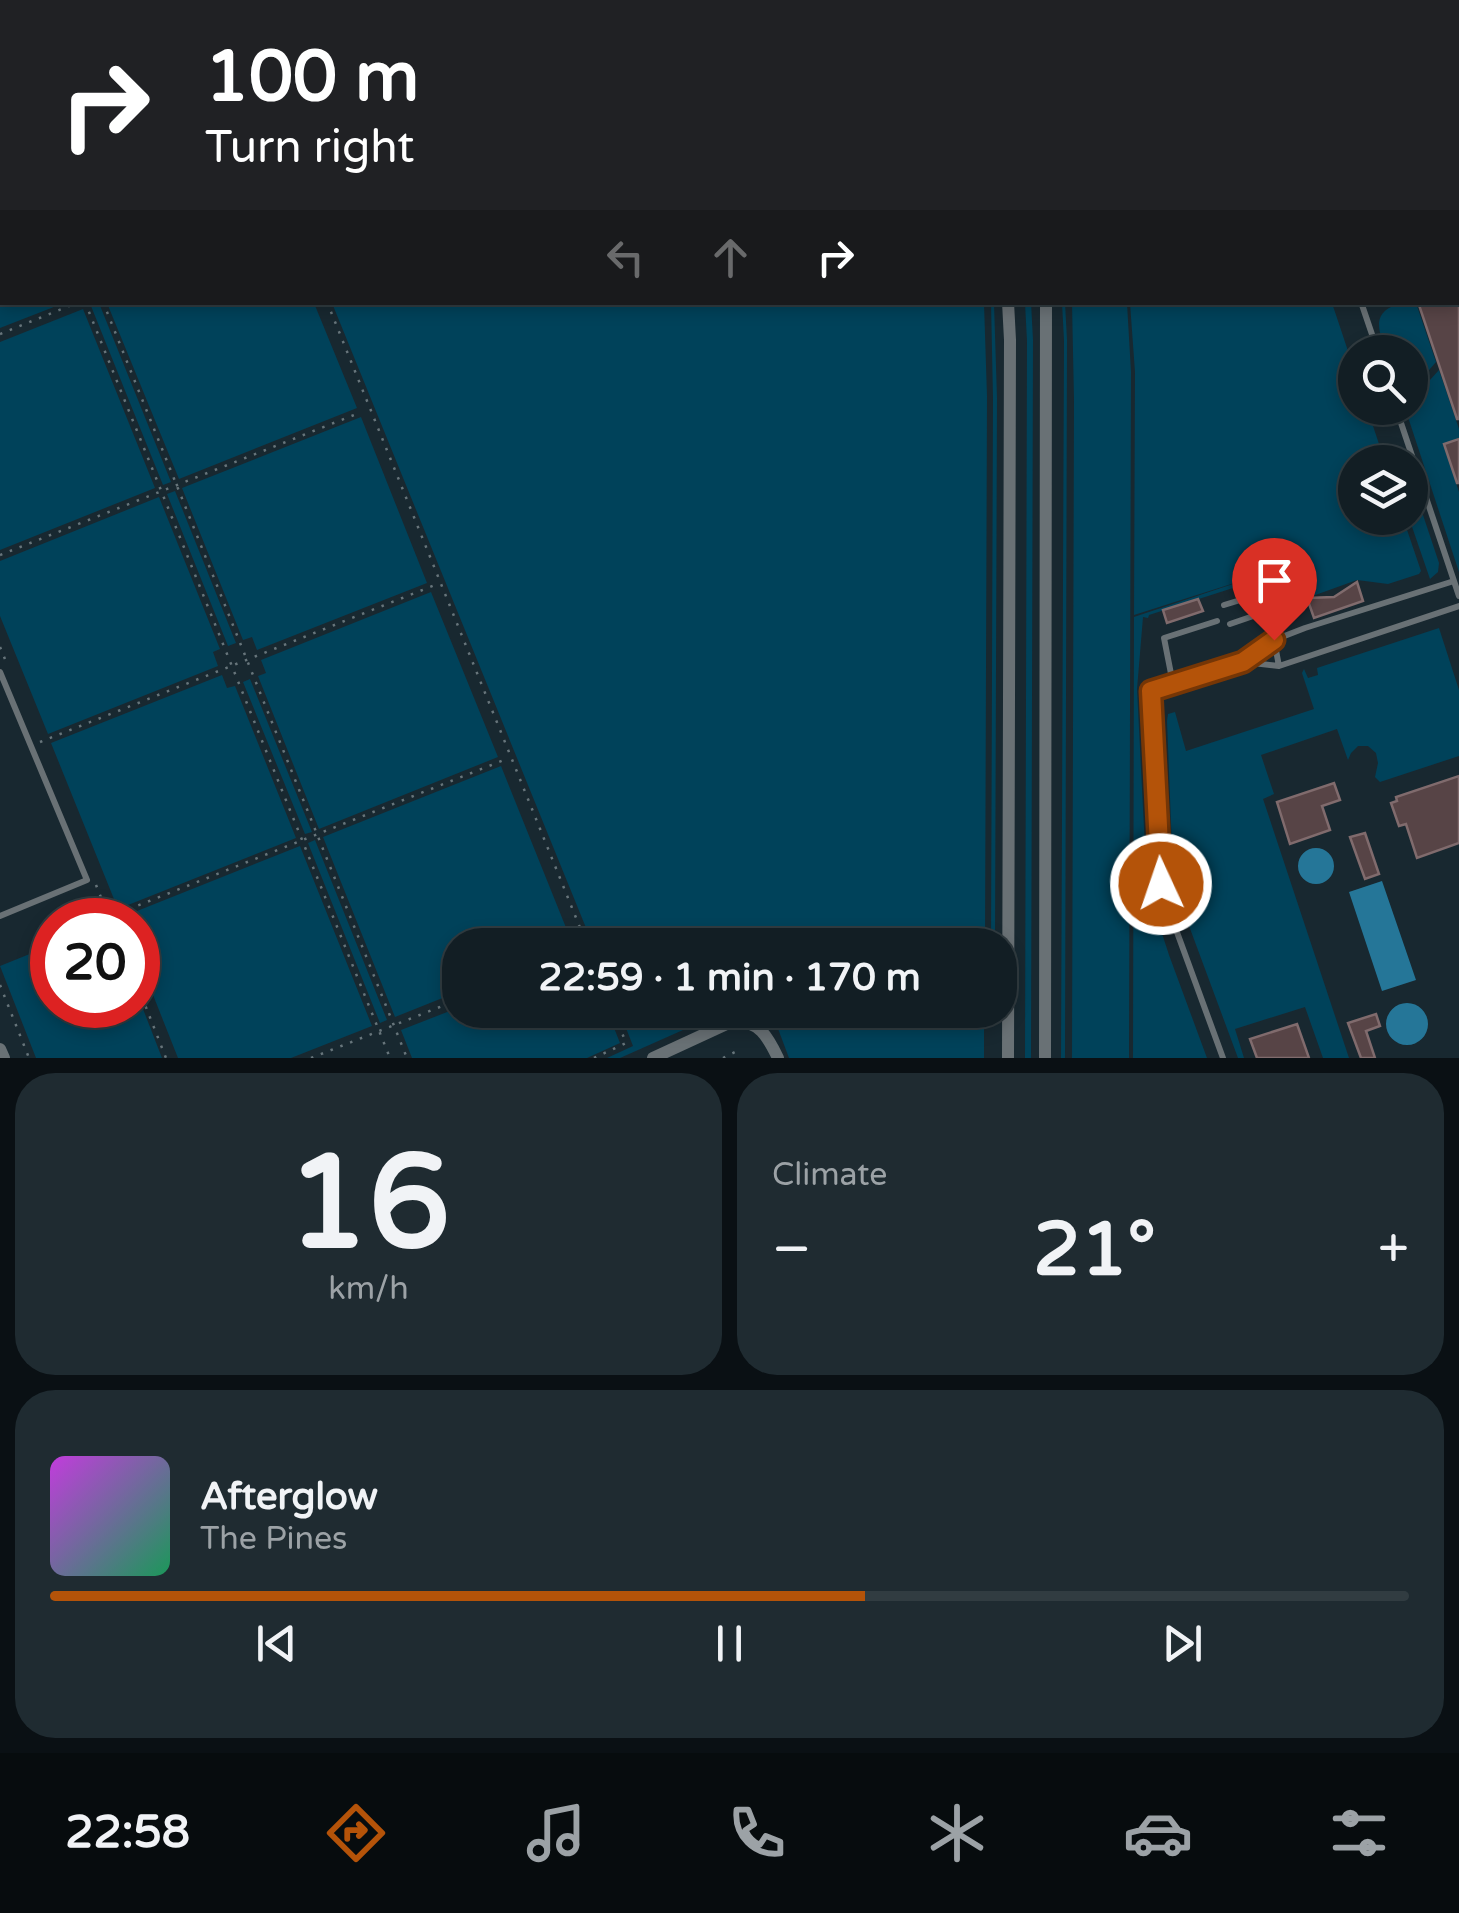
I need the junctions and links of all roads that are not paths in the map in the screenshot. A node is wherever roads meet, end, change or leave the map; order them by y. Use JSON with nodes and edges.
{"nodes":[{"id":1,"x":1008,"y":305,"type":"edge"},
{"id":2,"x":1046,"y":305,"type":"edge"},
{"id":3,"x":1362,"y":305,"type":"edge"},
{"id":4,"x":1372,"y":335,"type":"edge"},
{"id":5,"x":1402,"y":425,"type":"edge"},
{"id":6,"x":1454,"y":581,"type":"junction"},
{"id":7,"x":1459,"y":596,"type":"edge"},
{"id":8,"x":1224,"y":605,"type":"dead end"},
{"id":9,"x":1459,"y":606,"type":"edge"},
{"id":10,"x":1265,"y":612,"type":"junction"},
{"id":11,"x":1218,"y":622,"type":"dead end"},
{"id":12,"x":1230,"y":624,"type":"dead end"},
{"id":13,"x":1274,"y":640,"type":"junction"},
{"id":14,"x":1243,"y":662,"type":"junction"},
{"id":15,"x":1279,"y":666,"type":"junction"},
{"id":16,"x":0,"y":672,"type":"edge"},
{"id":17,"x":1173,"y":684,"type":"junction"},
{"id":18,"x":0,"y":916,"type":"edge"},
{"id":19,"x":0,"y":1049,"type":"edge"},
{"id":20,"x":4,"y":1058,"type":"edge"},
{"id":21,"x":653,"y":1058,"type":"edge"},
{"id":22,"x":778,"y":1058,"type":"edge"},
{"id":23,"x":1008,"y":1058,"type":"edge"},
{"id":24,"x":1045,"y":1058,"type":"edge"},
{"id":25,"x":1222,"y":1058,"type":"edge"}],
"edges":[{"from":1,"to":23,"type":"street"},
{"from":2,"to":24,"type":"street"},
{"from":3,"to":4,"type":"lane"},
{"from":5,"to":6,"type":"lane"},
{"from":6,"to":7,"type":"lane"},
{"from":6,"to":13,"type":"lane"},
{"from":8,"to":10,"type":"lane"},
{"from":9,"to":15,"type":"lane"},
{"from":10,"to":12,"type":"lane"},
{"from":10,"to":13,"type":"lane"},
{"from":11,"to":17,"type":"lane"},
{"from":13,"to":14,"type":"lane"},
{"from":13,"to":15,"type":"lane"},
{"from":14,"to":15,"type":"lane"},
{"from":14,"to":17,"type":"lane"},
{"from":16,"to":18,"type":"lane"},
{"from":17,"to":25,"type":"lane"},
{"from":19,"to":20,"type":"street"},
{"from":21,"to":22,"type":"street"}]}
